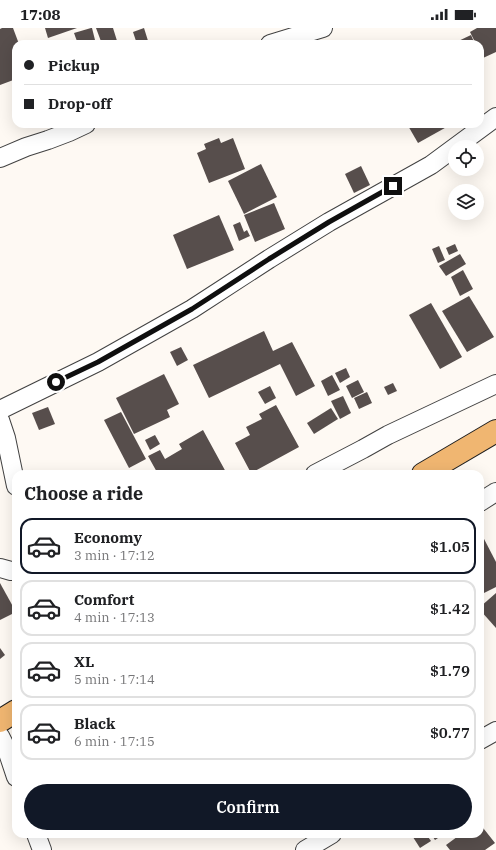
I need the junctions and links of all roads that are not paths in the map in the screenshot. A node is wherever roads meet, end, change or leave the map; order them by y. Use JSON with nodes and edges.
{"nodes":[{"id":1,"x":315,"y":29,"type":"edge"},
{"id":2,"x":282,"y":40,"type":"edge"},
{"id":3,"x":496,"y":117,"type":"edge"},
{"id":4,"x":484,"y":126,"type":"edge"},
{"id":5,"x":77,"y":128,"type":"edge"},
{"id":6,"x":481,"y":128,"type":"edge"},
{"id":7,"x":0,"y":158,"type":"edge"},
{"id":8,"x":496,"y":384,"type":"edge"},
{"id":9,"x":0,"y":410,"type":"edge"},
{"id":10,"x":0,"y":420,"type":"edge"},
{"id":11,"x":496,"y":432,"type":"edge"},
{"id":12,"x":13,"y":470,"type":"edge"},
{"id":13,"x":323,"y":470,"type":"edge"},
{"id":14,"x":430,"y":470,"type":"edge"},
{"id":15,"x":496,"y":492,"type":"edge"},
{"id":16,"x":484,"y":500,"type":"edge"},
{"id":17,"x":0,"y":568,"type":"edge"},
{"id":18,"x":12,"y":571,"type":"edge"},
{"id":19,"x":12,"y":714,"type":"edge"},
{"id":20,"x":0,"y":721,"type":"edge"},
{"id":21,"x":496,"y":731,"type":"edge"},
{"id":22,"x":484,"y":738,"type":"edge"},
{"id":23,"x":8,"y":744,"type":"edge"},
{"id":24,"x":12,"y":760,"type":"edge"},
{"id":25,"x":38,"y":838,"type":"edge"},
{"id":26,"x":325,"y":838,"type":"edge"},
{"id":27,"x":42,"y":850,"type":"edge"},
{"id":28,"x":305,"y":850,"type":"edge"}],
"edges":[{"from":1,"to":2,"type":"street"},
{"from":3,"to":4,"type":"street"},
{"from":5,"to":7,"type":"street"},
{"from":6,"to":9,"type":"street"},
{"from":8,"to":13,"type":"street"},
{"from":10,"to":12,"type":"street"},
{"from":11,"to":14,"type":"main road"},
{"from":15,"to":16,"type":"street"},
{"from":17,"to":18,"type":"street"},
{"from":19,"to":20,"type":"main road"},
{"from":21,"to":22,"type":"street"},
{"from":23,"to":24,"type":"street"},
{"from":25,"to":27,"type":"street"},
{"from":26,"to":28,"type":"street"}]}
